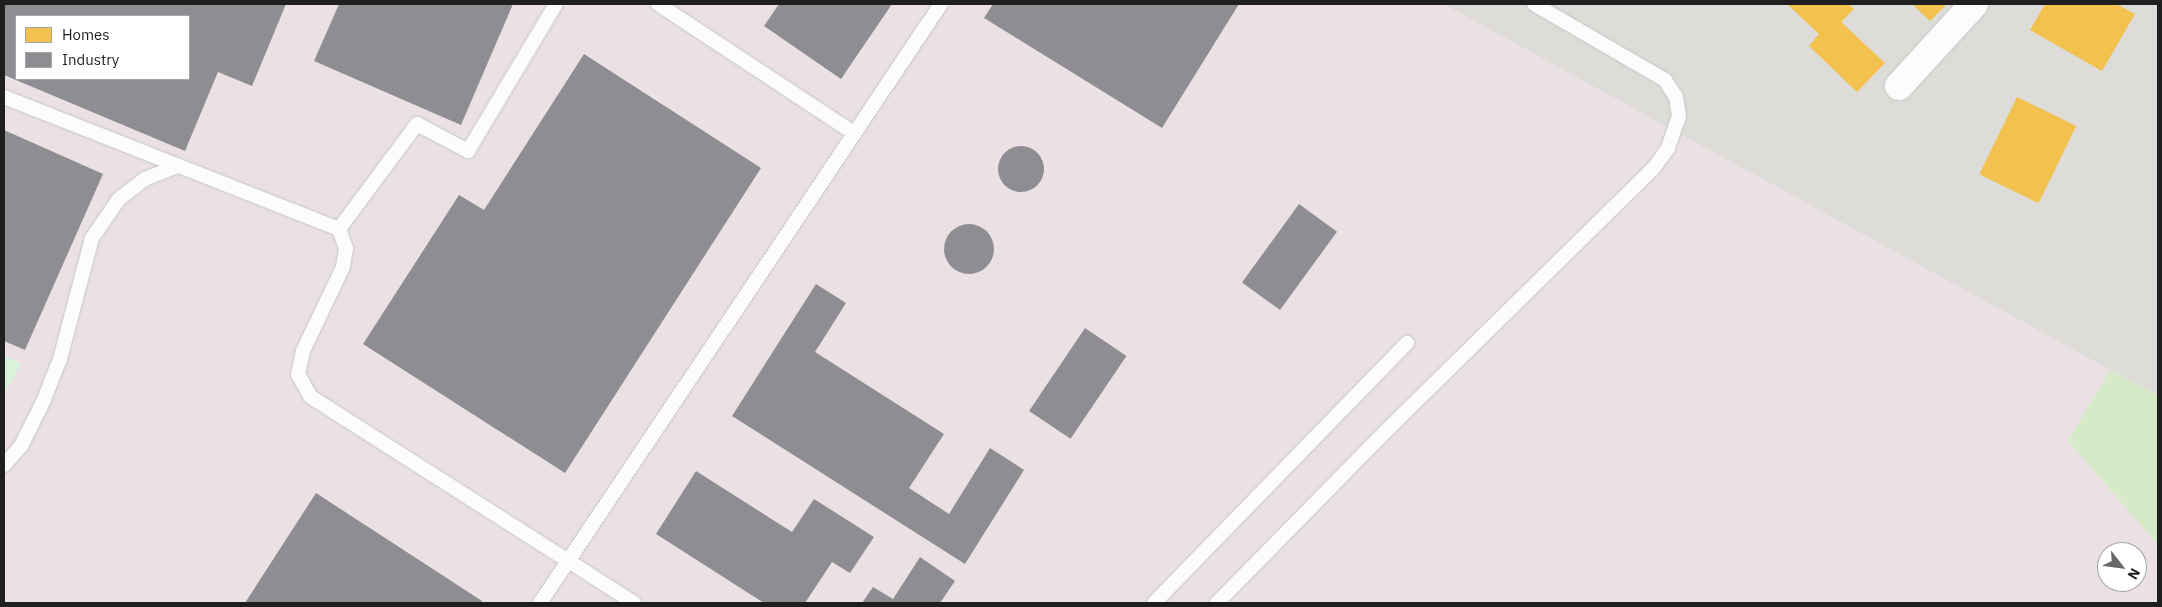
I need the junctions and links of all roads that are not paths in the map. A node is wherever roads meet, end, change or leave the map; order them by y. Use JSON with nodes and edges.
{"nodes":[{"id":1,"x":556,"y":4,"type":"edge"},
{"id":2,"x":658,"y":4,"type":"edge"},
{"id":3,"x":941,"y":4,"type":"edge"},
{"id":4,"x":1534,"y":4,"type":"edge"},
{"id":5,"x":1974,"y":4,"type":"edge"},
{"id":6,"x":1899,"y":86,"type":"dead end"},
{"id":7,"x":4,"y":97,"type":"edge"},
{"id":8,"x":854,"y":134,"type":"junction"},
{"id":9,"x":177,"y":166,"type":"junction"},
{"id":10,"x":339,"y":229,"type":"junction"},
{"id":11,"x":1407,"y":343,"type":"dead end"},
{"id":12,"x":4,"y":465,"type":"edge"},
{"id":13,"x":568,"y":562,"type":"junction"},
{"id":14,"x":540,"y":603,"type":"edge"},
{"id":15,"x":634,"y":603,"type":"edge"},
{"id":16,"x":1154,"y":603,"type":"edge"},
{"id":17,"x":1217,"y":603,"type":"edge"}],
"edges":[{"from":1,"to":10,"type":"lane"},
{"from":2,"to":8,"type":"lane"},
{"from":3,"to":8,"type":"lane"},
{"from":4,"to":17,"type":"lane"},
{"from":5,"to":6,"type":"street"},
{"from":7,"to":9,"type":"lane"},
{"from":8,"to":13,"type":"lane"},
{"from":9,"to":10,"type":"lane"},
{"from":9,"to":12,"type":"lane"},
{"from":10,"to":13,"type":"lane"},
{"from":11,"to":16,"type":"lane"},
{"from":13,"to":14,"type":"lane"},
{"from":13,"to":15,"type":"lane"}]}
